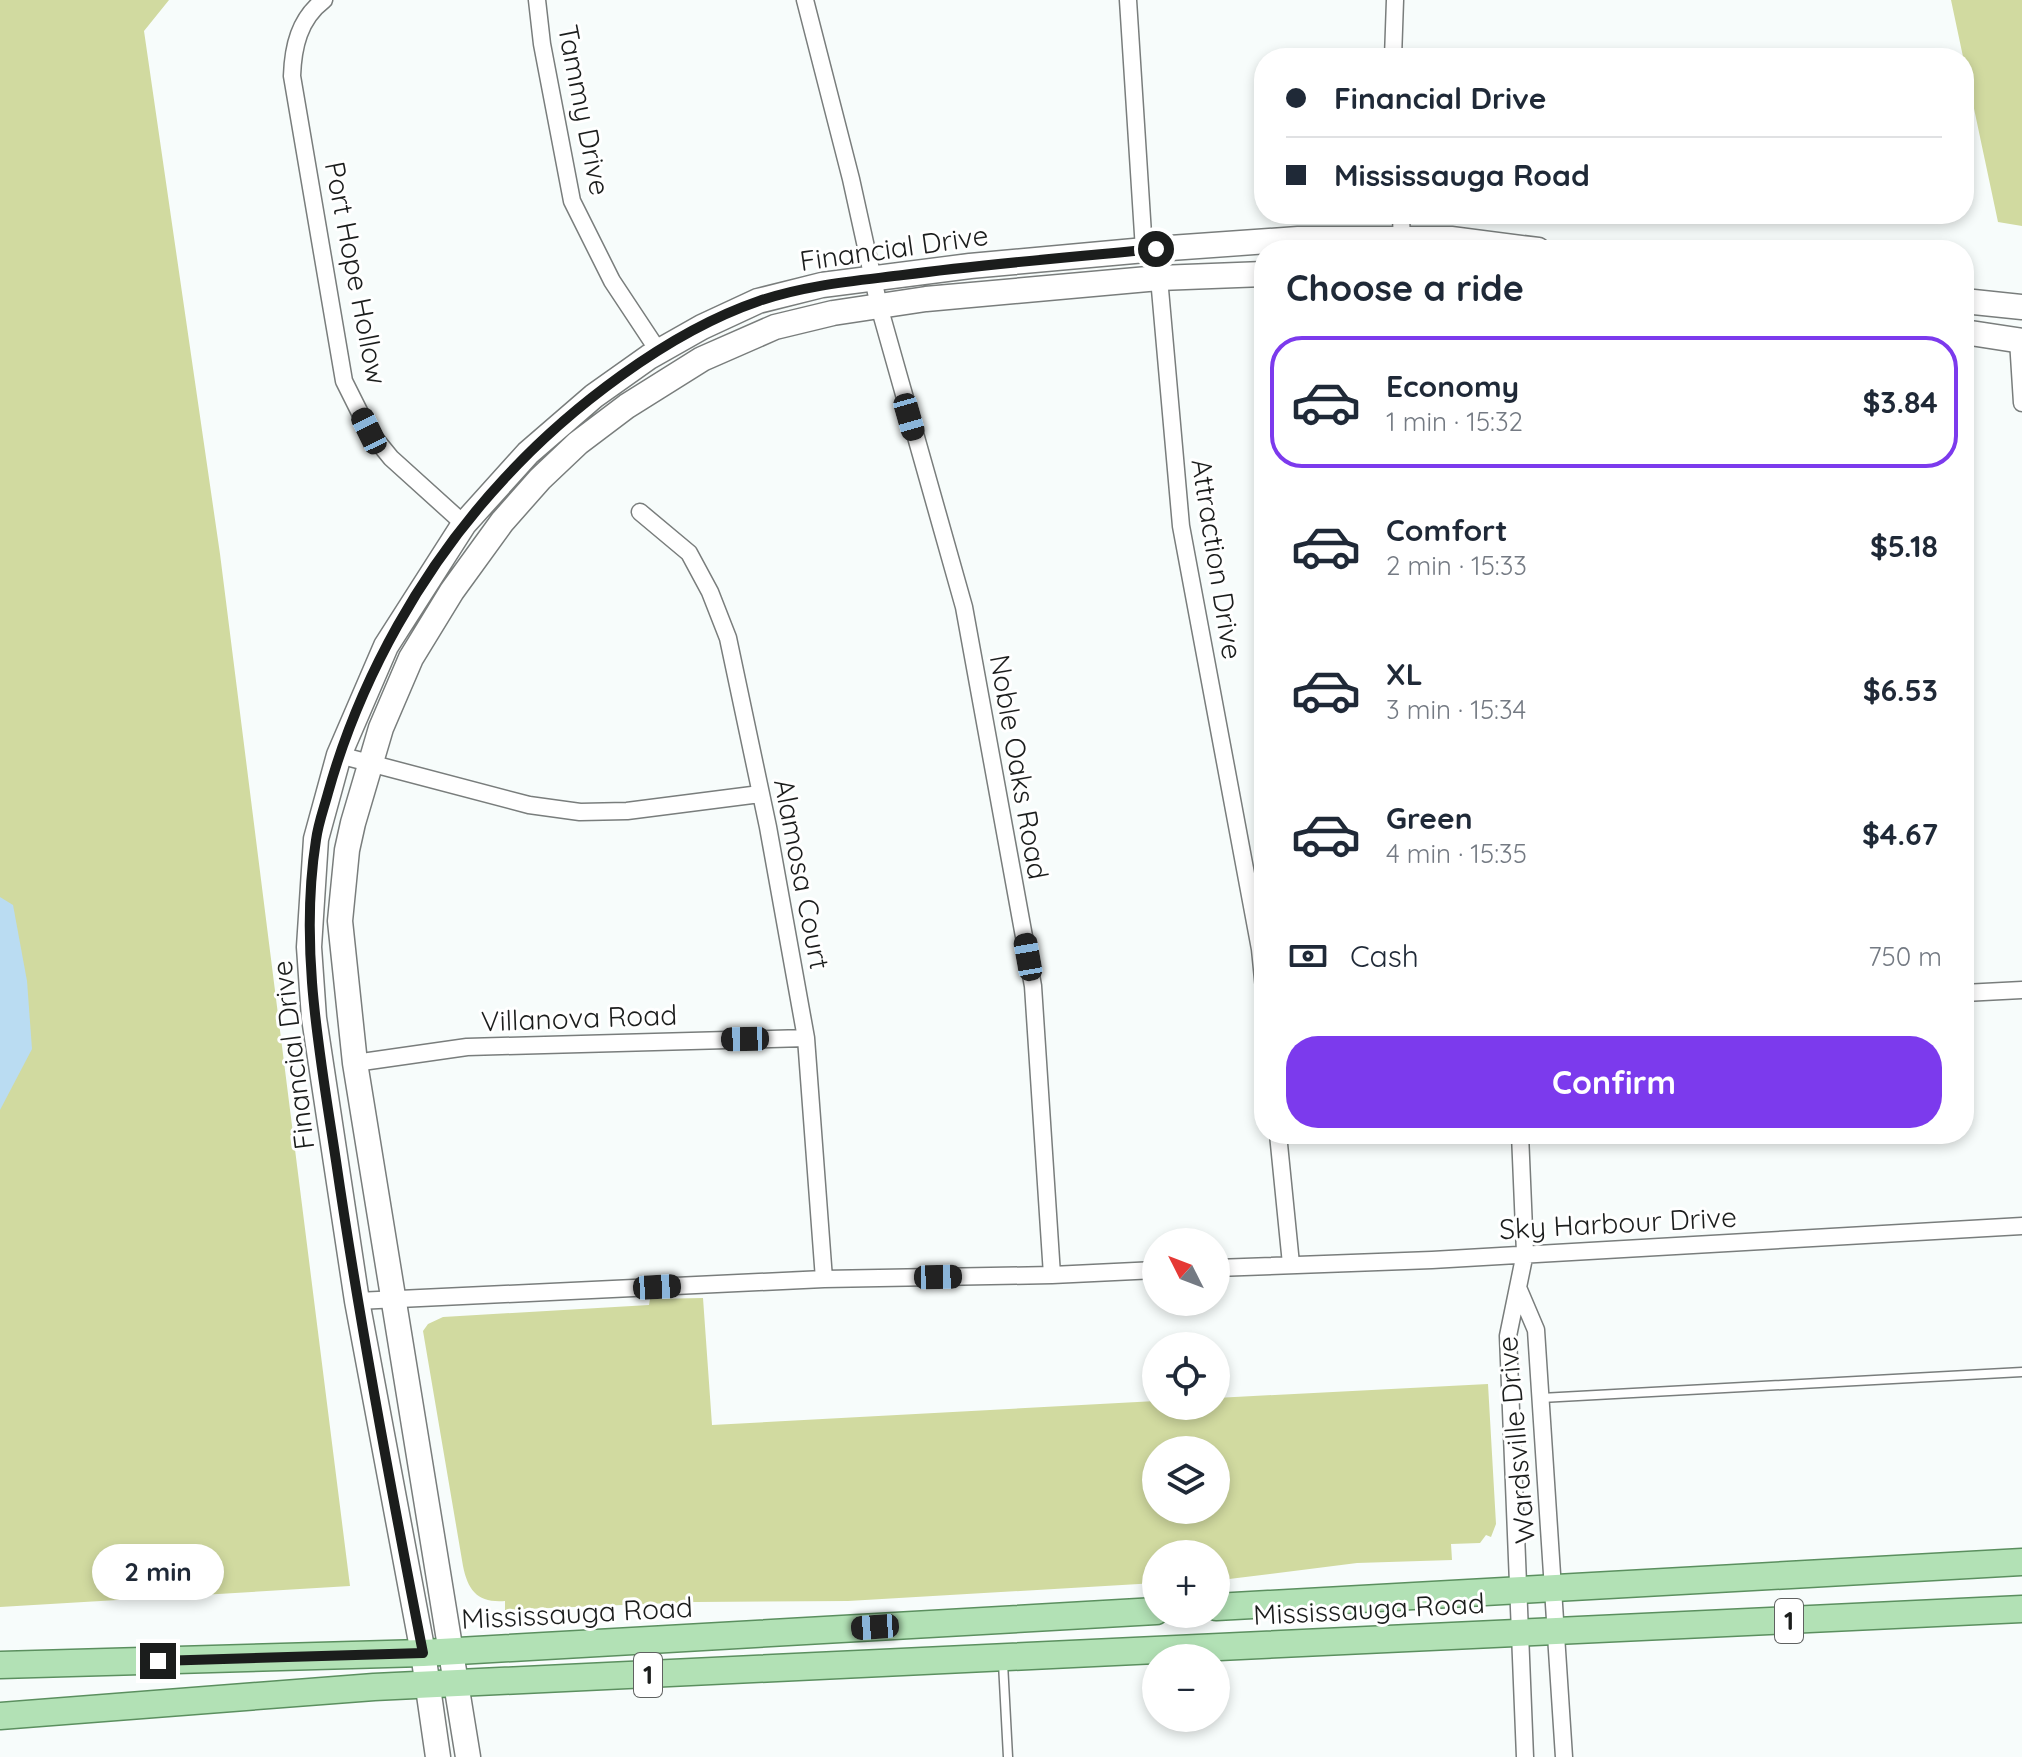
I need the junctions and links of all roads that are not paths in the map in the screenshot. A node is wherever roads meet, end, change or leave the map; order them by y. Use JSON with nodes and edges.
{"nodes":[{"id":1,"x":324,"y":0,"type":"edge"},
{"id":2,"x":537,"y":0,"type":"edge"},
{"id":3,"x":805,"y":0,"type":"edge"},
{"id":4,"x":1128,"y":0,"type":"edge"},
{"id":5,"x":1395,"y":0,"type":"edge"},
{"id":6,"x":1393,"y":48,"type":"edge"},
{"id":7,"x":1402,"y":234,"type":"edge"},
{"id":8,"x":1284,"y":240,"type":"edge"},
{"id":9,"x":1459,"y":240,"type":"edge"},
{"id":10,"x":1254,"y":242,"type":"edge"},
{"id":11,"x":1144,"y":250,"type":"junction"},
{"id":12,"x":1254,"y":274,"type":"edge"},
{"id":13,"x":1159,"y":278,"type":"junction"},
{"id":14,"x":873,"y":279,"type":"junction"},
{"id":15,"x":1974,"y":302,"type":"edge"},
{"id":16,"x":879,"y":306,"type":"junction"},
{"id":17,"x":2022,"y":307,"type":"edge"},
{"id":18,"x":1974,"y":333,"type":"edge"},
{"id":19,"x":2020,"y":340,"type":"edge"},
{"id":20,"x":659,"y":352,"type":"junction"},
{"id":21,"x":2022,"y":403,"type":"edge"},
{"id":22,"x":640,"y":512,"type":"dead end"},
{"id":23,"x":464,"y":524,"type":"junction"},
{"id":24,"x":339,"y":755,"type":"junction"},
{"id":25,"x":371,"y":764,"type":"junction"},
{"id":26,"x":760,"y":794,"type":"junction"},
{"id":27,"x":1254,"y":917,"type":"edge"},
{"id":28,"x":2022,"y":990,"type":"edge"},
{"id":29,"x":1974,"y":992,"type":"edge"},
{"id":30,"x":806,"y":1038,"type":"junction"},
{"id":31,"x":355,"y":1063,"type":"junction"},
{"id":32,"x":1279,"y":1144,"type":"edge"},
{"id":33,"x":1520,"y":1144,"type":"edge"},
{"id":34,"x":2022,"y":1226,"type":"edge"},
{"id":35,"x":1525,"y":1253,"type":"junction"},
{"id":36,"x":1291,"y":1264,"type":"junction"},
{"id":37,"x":1230,"y":1267,"type":"edge"},
{"id":38,"x":1142,"y":1271,"type":"edge"},
{"id":39,"x":1052,"y":1275,"type":"junction"},
{"id":40,"x":824,"y":1279,"type":"junction"},
{"id":41,"x":1519,"y":1290,"type":"junction"},
{"id":42,"x":395,"y":1300,"type":"junction"},
{"id":43,"x":357,"y":1301,"type":"junction"},
{"id":44,"x":2022,"y":1372,"type":"edge"},
{"id":45,"x":1541,"y":1398,"type":"junction"},
{"id":46,"x":2022,"y":1562,"type":"edge"},
{"id":47,"x":1554,"y":1587,"type":"junction"},
{"id":48,"x":1518,"y":1590,"type":"junction"},
{"id":49,"x":1230,"y":1606,"type":"edge"},
{"id":50,"x":2022,"y":1609,"type":"edge"},
{"id":51,"x":1142,"y":1612,"type":"edge"},
{"id":52,"x":1557,"y":1632,"type":"junction"},
{"id":53,"x":1518,"y":1634,"type":"junction"},
{"id":54,"x":452,"y":1651,"type":"junction"},
{"id":55,"x":423,"y":1653,"type":"junction"},
{"id":56,"x":1002,"y":1658,"type":"junction"},
{"id":57,"x":0,"y":1665,"type":"edge"},
{"id":58,"x":457,"y":1683,"type":"junction"},
{"id":59,"x":426,"y":1685,"type":"junction"},
{"id":60,"x":0,"y":1716,"type":"edge"},
{"id":61,"x":438,"y":1757,"type":"edge"},
{"id":62,"x":468,"y":1757,"type":"edge"},
{"id":63,"x":1008,"y":1757,"type":"edge"},
{"id":64,"x":1525,"y":1757,"type":"edge"},
{"id":65,"x":1564,"y":1757,"type":"edge"}],
"edges":[{"from":1,"to":23,"type":"street","name":"Port Hope Hollow"},
{"from":2,"to":20,"type":"street","name":"Tammy Drive"},
{"from":3,"to":14,"type":"street","name":"Noble Oaks Road"},
{"from":4,"to":11,"type":"street"},
{"from":5,"to":6,"type":"street"},
{"from":7,"to":8,"type":"street","name":"Financial Drive"},
{"from":7,"to":9,"type":"street","name":"Financial Drive"},
{"from":10,"to":11,"type":"street","name":"Financial Drive"},
{"from":11,"to":14,"type":"street","name":"Financial Drive"},
{"from":12,"to":13,"type":"street","name":"Financial Drive"},
{"from":13,"to":16,"type":"street","name":"Financial Drive"},
{"from":13,"to":27,"type":"street","name":"Attraction Drive"},
{"from":14,"to":16,"type":"street","name":"Noble Oaks Road"},
{"from":14,"to":20,"type":"street","name":"Financial Drive"},
{"from":15,"to":17,"type":"street"},
{"from":16,"to":25,"type":"street","name":"Financial Drive"},
{"from":16,"to":39,"type":"street","name":"Noble Oaks Road"},
{"from":18,"to":19,"type":"street"},
{"from":19,"to":21,"type":"street"},
{"from":20,"to":23,"type":"street","name":"Financial Drive"},
{"from":22,"to":26,"type":"street","name":"Alamosa Court"},
{"from":23,"to":24,"type":"street","name":"Financial Drive"},
{"from":24,"to":25,"type":"street"},
{"from":24,"to":43,"type":"street","name":"Financial Drive"},
{"from":25,"to":26,"type":"street"},
{"from":25,"to":31,"type":"street","name":"Financial Drive"},
{"from":26,"to":30,"type":"street","name":"Alamosa Court"},
{"from":28,"to":29,"type":"street"},
{"from":30,"to":31,"type":"street","name":"Villanova Road"},
{"from":30,"to":40,"type":"street","name":"Alamosa Court"},
{"from":31,"to":42,"type":"street","name":"Financial Drive"},
{"from":32,"to":36,"type":"street"},
{"from":33,"to":35,"type":"street","name":"Wardsville Drive"},
{"from":34,"to":35,"type":"street","name":"Sky Harbour Drive"},
{"from":35,"to":36,"type":"street","name":"Sky Harbour Drive"},
{"from":35,"to":41,"type":"street","name":"Wardsville Drive"},
{"from":36,"to":37,"type":"street","name":"Sky Harbour Drive"},
{"from":38,"to":39,"type":"street"},
{"from":39,"to":40,"type":"street"},
{"from":40,"to":42,"type":"street"},
{"from":41,"to":45,"type":"street","name":"Wardsville Drive"},
{"from":41,"to":48,"type":"street","name":"Wardsville Drive"},
{"from":42,"to":43,"type":"street"},
{"from":42,"to":54,"type":"street","name":"Financial Drive"},
{"from":43,"to":55,"type":"street","name":"Financial Drive"},
{"from":44,"to":45,"type":"lane"},
{"from":45,"to":47,"type":"street","name":"Wardsville Drive"},
{"from":46,"to":47,"type":"main road","name":"Mississauga Road","number":"1"},
{"from":47,"to":48,"type":"main road","name":"Mississauga Road","number":"1"},
{"from":47,"to":52,"type":"street","name":"Wardsville Drive"},
{"from":48,"to":49,"type":"main road","name":"Mississauga Road","number":"1"},
{"from":48,"to":53,"type":"street","name":"Wardsville Drive"},
{"from":50,"to":52,"type":"main road","name":"Mississauga Road","number":"1"},
{"from":51,"to":54,"type":"main road","name":"Mississauga Road","number":"1"},
{"from":52,"to":53,"type":"main road","name":"Mississauga Road","number":"1"},
{"from":52,"to":65,"type":"street","name":"Wardsville Drive"},
{"from":53,"to":56,"type":"main road","name":"Mississauga Road","number":"1"},
{"from":53,"to":64,"type":"street","name":"Wardsville Drive"},
{"from":54,"to":55,"type":"main road","name":"Mississauga Road","number":"1"},
{"from":54,"to":58,"type":"street","name":"Financial Drive"},
{"from":55,"to":57,"type":"main road","name":"Mississauga Road","number":"1"},
{"from":55,"to":59,"type":"street","name":"Financial Drive"},
{"from":56,"to":58,"type":"main road","name":"Mississauga Road","number":"1"},
{"from":56,"to":63,"type":"lane"},
{"from":58,"to":59,"type":"main road","name":"Mississauga Road","number":"1"},
{"from":58,"to":62,"type":"street","name":"Financial Drive"},
{"from":59,"to":60,"type":"main road","name":"Mississauga Road","number":"1"},
{"from":59,"to":61,"type":"street","name":"Financial Drive"}]}
